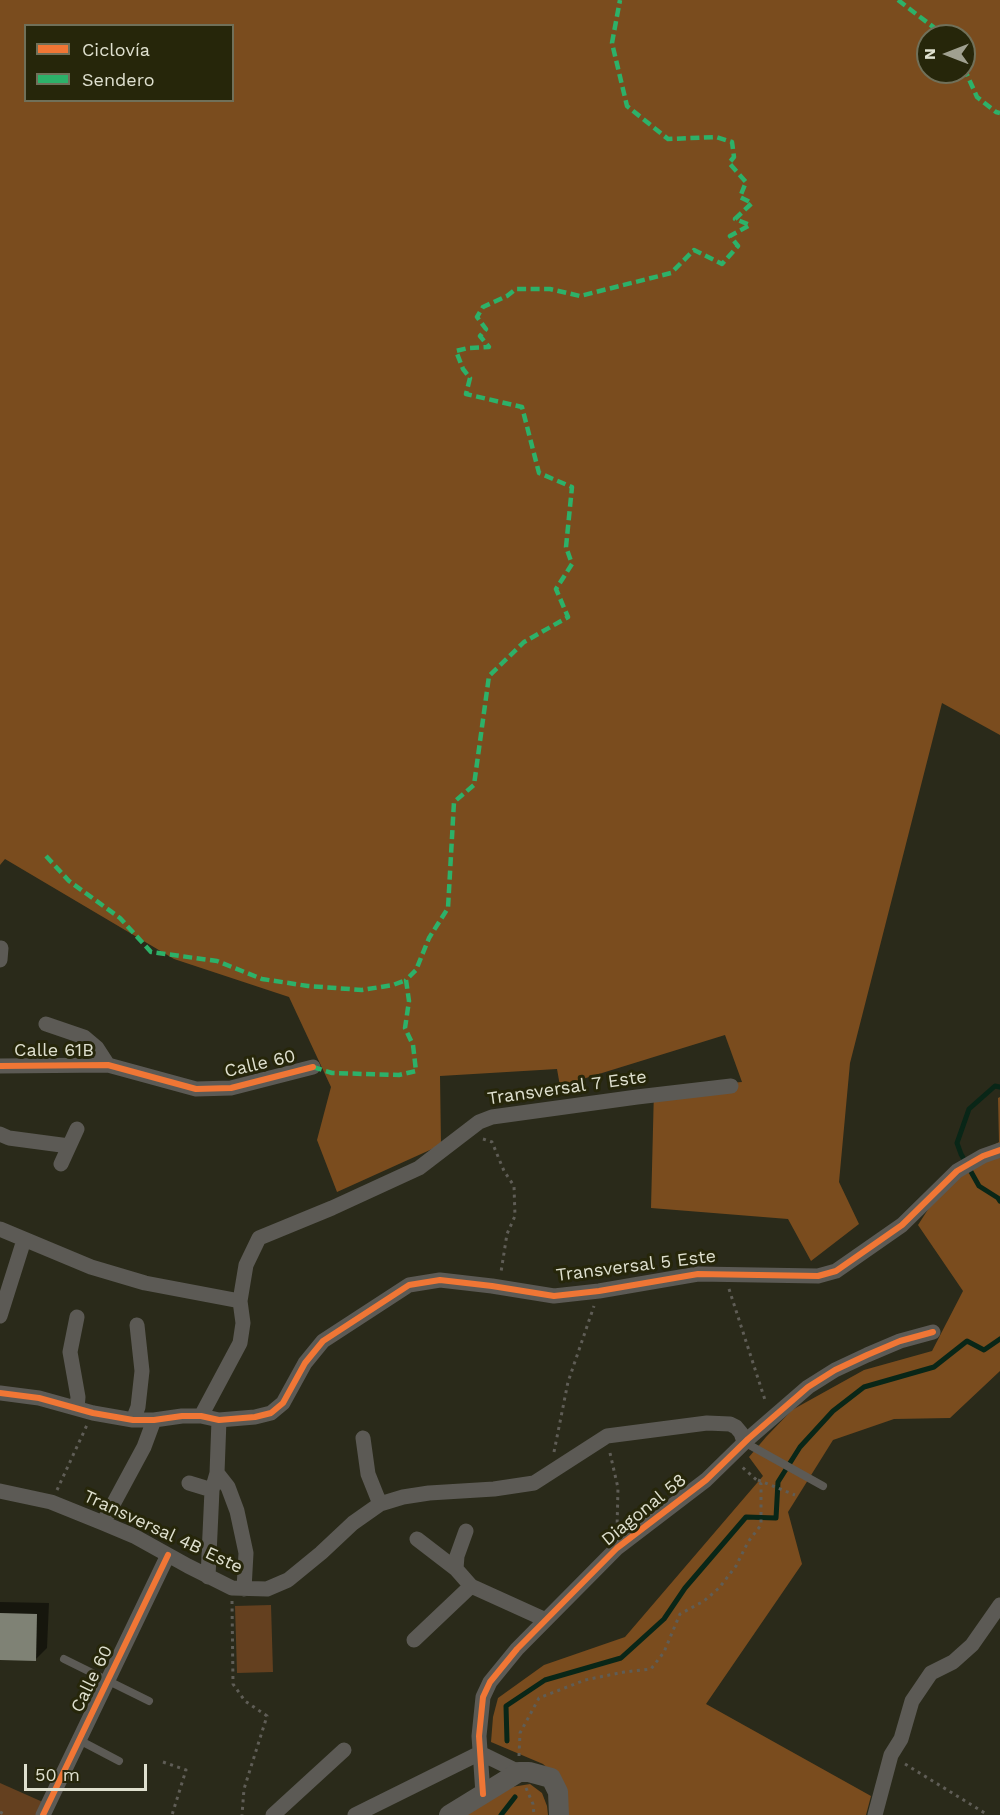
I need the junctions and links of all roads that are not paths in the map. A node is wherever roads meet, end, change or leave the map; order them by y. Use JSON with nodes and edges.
{"nodes":[{"id":1,"x":46,"y":1024,"type":"dead end"},
{"id":2,"x":108,"y":1065,"type":"junction"},
{"id":3,"x":0,"y":1066,"type":"edge"},
{"id":4,"x":313,"y":1067,"type":"dead end"},
{"id":5,"x":730,"y":1086,"type":"dead end"},
{"id":6,"x":77,"y":1129,"type":"dead end"},
{"id":7,"x":0,"y":1134,"type":"edge"},
{"id":8,"x":69,"y":1146,"type":"junction"},
{"id":9,"x":1000,"y":1150,"type":"edge"},
{"id":10,"x":61,"y":1164,"type":"dead end"},
{"id":11,"x":0,"y":1229,"type":"edge"},
{"id":12,"x":24,"y":1240,"type":"junction"},
{"id":13,"x":240,"y":1300,"type":"junction"},
{"id":14,"x":0,"y":1316,"type":"edge"},
{"id":15,"x":77,"y":1317,"type":"dead end"},
{"id":16,"x":137,"y":1325,"type":"dead end"},
{"id":17,"x":933,"y":1332,"type":"dead end"},
{"id":18,"x":0,"y":1393,"type":"edge"},
{"id":19,"x":77,"y":1408,"type":"junction"},
{"id":20,"x":201,"y":1416,"type":"junction"},
{"id":21,"x":134,"y":1420,"type":"junction"},
{"id":22,"x":154,"y":1420,"type":"junction"},
{"id":23,"x":219,"y":1420,"type":"junction"},
{"id":24,"x":363,"y":1438,"type":"dead end"},
{"id":25,"x":744,"y":1443,"type":"junction"},
{"id":26,"x":217,"y":1473,"type":"junction"},
{"id":27,"x":189,"y":1483,"type":"dead end"},
{"id":28,"x":823,"y":1486,"type":"dead end"},
{"id":29,"x":212,"y":1490,"type":"junction"},
{"id":30,"x":0,"y":1491,"type":"edge"},
{"id":31,"x":380,"y":1504,"type":"junction"},
{"id":32,"x":103,"y":1523,"type":"junction"},
{"id":33,"x":466,"y":1531,"type":"dead end"},
{"id":34,"x":417,"y":1539,"type":"dead end"},
{"id":35,"x":168,"y":1555,"type":"junction"},
{"id":36,"x":456,"y":1569,"type":"junction"},
{"id":37,"x":208,"y":1577,"type":"junction"},
{"id":38,"x":471,"y":1586,"type":"junction"},
{"id":39,"x":238,"y":1589,"type":"junction"},
{"id":40,"x":1000,"y":1605,"type":"edge"},
{"id":41,"x":546,"y":1620,"type":"junction"},
{"id":42,"x":414,"y":1640,"type":"dead end"},
{"id":43,"x":64,"y":1659,"type":"dead end"},
{"id":44,"x":108,"y":1681,"type":"junction"},
{"id":45,"x":149,"y":1701,"type":"dead end"},
{"id":46,"x":79,"y":1740,"type":"junction"},
{"id":47,"x":344,"y":1750,"type":"dead end"},
{"id":48,"x":480,"y":1753,"type":"junction"},
{"id":49,"x":119,"y":1761,"type":"dead end"},
{"id":50,"x":519,"y":1772,"type":"junction"},
{"id":51,"x":483,"y":1794,"type":"junction"},
{"id":52,"x":43,"y":1815,"type":"edge"},
{"id":53,"x":273,"y":1815,"type":"edge"},
{"id":54,"x":355,"y":1815,"type":"edge"},
{"id":55,"x":449,"y":1815,"type":"edge"},
{"id":56,"x":559,"y":1815,"type":"edge"},
{"id":57,"x":875,"y":1815,"type":"edge"}],
"edges":[{"from":1,"to":2,"type":"street"},
{"from":2,"to":3,"type":"street","name":"Calle 61B"},
{"from":2,"to":4,"type":"street","name":"Calle 60"},
{"from":5,"to":13,"type":"street","name":"Transversal 7 Este"},
{"from":6,"to":8,"type":"street"},
{"from":7,"to":8,"type":"street"},
{"from":8,"to":10,"type":"street"},
{"from":9,"to":23,"type":"street","name":"Transversal 5 Este"},
{"from":11,"to":12,"type":"street"},
{"from":12,"to":13,"type":"street"},
{"from":12,"to":14,"type":"street"},
{"from":13,"to":20,"type":"street"},
{"from":15,"to":19,"type":"street"},
{"from":16,"to":21,"type":"street"},
{"from":17,"to":25,"type":"street","name":"Diagonal 58"},
{"from":18,"to":19,"type":"street"},
{"from":19,"to":21,"type":"street"},
{"from":20,"to":22,"type":"street"},
{"from":20,"to":23,"type":"street"},
{"from":21,"to":22,"type":"street"},
{"from":22,"to":32,"type":"street"},
{"from":23,"to":26,"type":"street"},
{"from":24,"to":31,"type":"street"},
{"from":25,"to":28,"type":"lane"},
{"from":25,"to":31,"type":"street","name":"Transversal 4B Este"},
{"from":25,"to":41,"type":"street","name":"Diagonal 58"},
{"from":26,"to":29,"type":"street"},
{"from":26,"to":39,"type":"street"},
{"from":27,"to":29,"type":"street"},
{"from":29,"to":37,"type":"street"},
{"from":30,"to":32,"type":"street","name":"Transversal 4B Este"},
{"from":31,"to":39,"type":"street","name":"Transversal 4B Este"},
{"from":32,"to":35,"type":"street","name":"Transversal 4B Este"},
{"from":33,"to":36,"type":"street"},
{"from":34,"to":36,"type":"street"},
{"from":35,"to":37,"type":"street","name":"Transversal 4B Este"},
{"from":35,"to":44,"type":"street","name":"Calle 60"},
{"from":36,"to":38,"type":"street"},
{"from":37,"to":39,"type":"street","name":"Transversal 4B Este"},
{"from":38,"to":41,"type":"street"},
{"from":38,"to":42,"type":"street"},
{"from":40,"to":57,"type":"street"},
{"from":41,"to":48,"type":"street","name":"Diagonal 58"},
{"from":43,"to":44,"type":"lane"},
{"from":44,"to":45,"type":"lane"},
{"from":44,"to":46,"type":"street","name":"Calle 60"},
{"from":46,"to":49,"type":"lane"},
{"from":46,"to":52,"type":"street","name":"Calle 60"},
{"from":47,"to":53,"type":"street"},
{"from":48,"to":50,"type":"street"},
{"from":48,"to":51,"type":"street","name":"Diagonal 58"},
{"from":48,"to":54,"type":"street"},
{"from":50,"to":51,"type":"street"},
{"from":50,"to":56,"type":"street"},
{"from":51,"to":55,"type":"street"}]}
